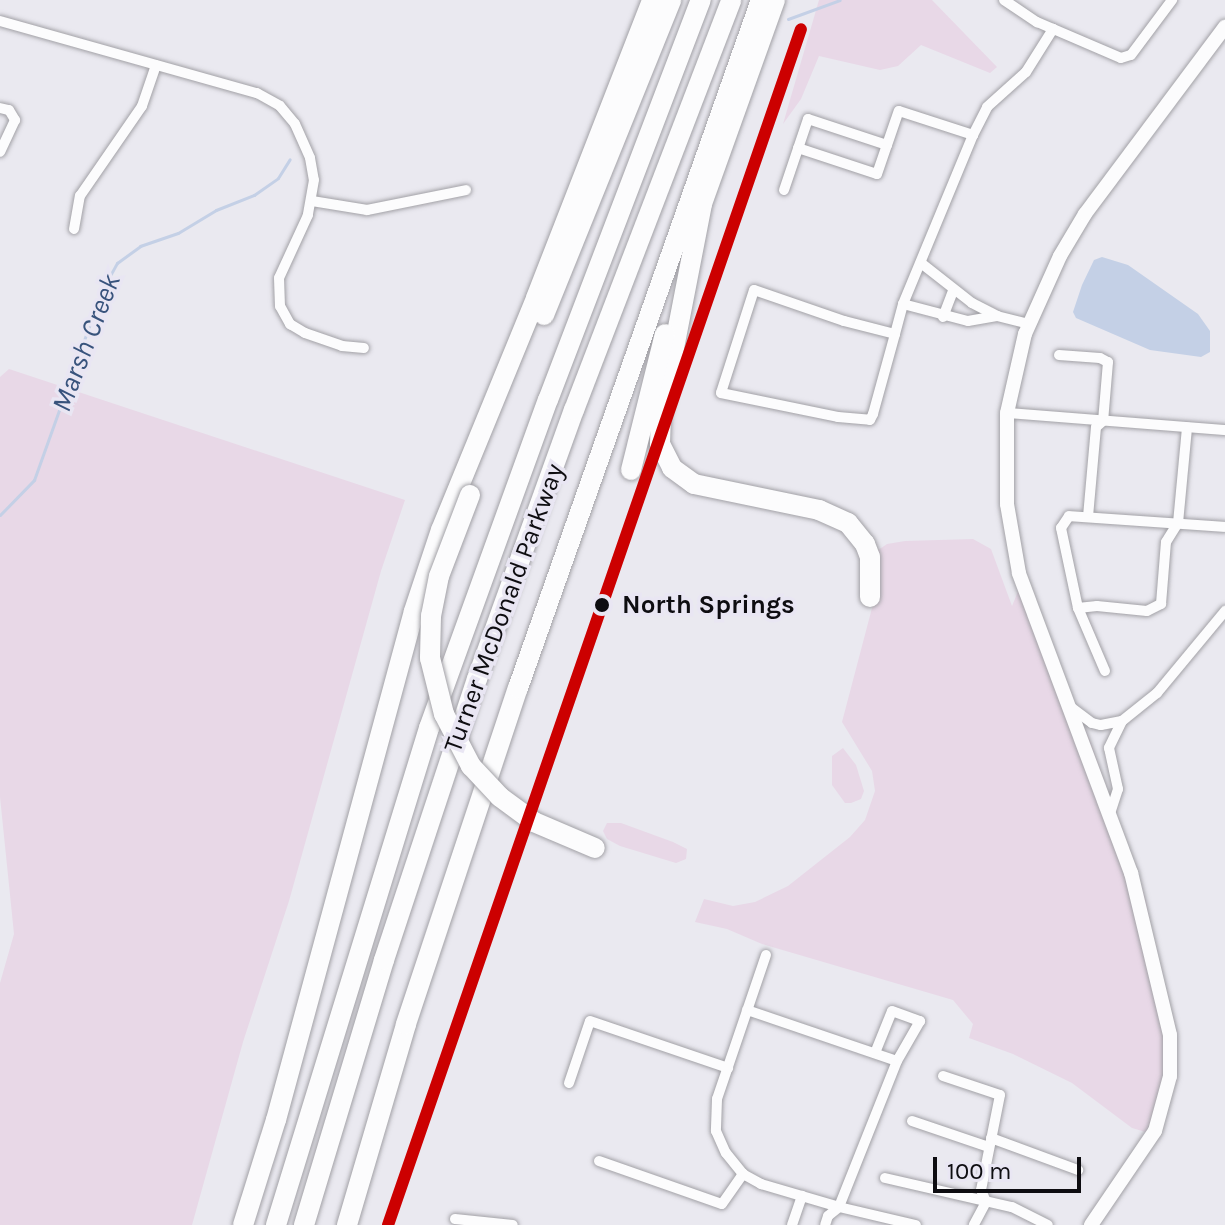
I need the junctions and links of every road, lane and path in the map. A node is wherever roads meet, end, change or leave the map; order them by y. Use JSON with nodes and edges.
{"nodes":[{"id":1,"x":652,"y":0,"type":"edge"},
{"id":2,"x":671,"y":0,"type":"edge"},
{"id":3,"x":701,"y":0,"type":"edge"},
{"id":4,"x":731,"y":0,"type":"edge"},
{"id":5,"x":761,"y":0,"type":"edge"},
{"id":6,"x":775,"y":0,"type":"edge"},
{"id":7,"x":1004,"y":0,"type":"edge"},
{"id":8,"x":1172,"y":0,"type":"edge"},
{"id":9,"x":0,"y":21,"type":"edge"},
{"id":10,"x":1225,"y":27,"type":"edge"},
{"id":11,"x":1053,"y":29,"type":"junction"},
{"id":12,"x":156,"y":65,"type":"junction"},
{"id":13,"x":0,"y":108,"type":"edge"},
{"id":14,"x":973,"y":135,"type":"junction"},
{"id":15,"x":887,"y":145,"type":"junction"},
{"id":16,"x":798,"y":148,"type":"junction"},
{"id":17,"x":0,"y":152,"type":"edge"},
{"id":18,"x":466,"y":190,"type":"dead end"},
{"id":19,"x":784,"y":190,"type":"dead end"},
{"id":20,"x":312,"y":201,"type":"junction"},
{"id":21,"x":74,"y":229,"type":"dead end"},
{"id":22,"x":692,"y":246,"type":"junction"},
{"id":23,"x":921,"y":263,"type":"junction"},
{"id":24,"x":953,"y":291,"type":"junction"},
{"id":25,"x":972,"y":303,"type":"junction"},
{"id":26,"x":903,"y":304,"type":"junction"},
{"id":27,"x":997,"y":316,"type":"junction"},
{"id":28,"x":943,"y":317,"type":"junction"},
{"id":29,"x":968,"y":321,"type":"junction"},
{"id":30,"x":1029,"y":324,"type":"junction"},
{"id":31,"x":895,"y":334,"type":"junction"},
{"id":32,"x":364,"y":348,"type":"dead end"},
{"id":33,"x":1059,"y":355,"type":"dead end"},
{"id":34,"x":1007,"y":413,"type":"junction"},
{"id":35,"x":1103,"y":421,"type":"junction"},
{"id":36,"x":1187,"y":427,"type":"junction"},
{"id":37,"x":1225,"y":430,"type":"edge"},
{"id":38,"x":631,"y":470,"type":"dead end"},
{"id":39,"x":1088,"y":517,"type":"junction"},
{"id":40,"x":1178,"y":523,"type":"junction"},
{"id":41,"x":1225,"y":527,"type":"edge"},
{"id":42,"x":870,"y":597,"type":"dead end"},
{"id":43,"x":1078,"y":608,"type":"junction"},
{"id":44,"x":1225,"y":611,"type":"edge"},
{"id":45,"x":1105,"y":671,"type":"dead end"},
{"id":46,"x":1066,"y":703,"type":"junction"},
{"id":47,"x":1122,"y":721,"type":"junction"},
{"id":48,"x":1110,"y":813,"type":"junction"},
{"id":49,"x":595,"y":848,"type":"dead end"},
{"id":50,"x":766,"y":955,"type":"dead end"},
{"id":51,"x":747,"y":1010,"type":"junction"},
{"id":52,"x":875,"y":1053,"type":"junction"},
{"id":53,"x":897,"y":1061,"type":"junction"},
{"id":54,"x":728,"y":1068,"type":"junction"},
{"id":55,"x":943,"y":1076,"type":"dead end"},
{"id":56,"x":569,"y":1083,"type":"dead end"},
{"id":57,"x":912,"y":1121,"type":"dead end"},
{"id":58,"x":990,"y":1142,"type":"junction"},
{"id":59,"x":599,"y":1161,"type":"dead end"},
{"id":60,"x":1078,"y":1170,"type":"dead end"},
{"id":61,"x":743,"y":1174,"type":"junction"},
{"id":62,"x":885,"y":1178,"type":"dead end"},
{"id":63,"x":802,"y":1196,"type":"junction"},
{"id":64,"x":986,"y":1202,"type":"junction"},
{"id":65,"x":839,"y":1207,"type":"junction"},
{"id":66,"x":455,"y":1219,"type":"dead end"},
{"id":67,"x":243,"y":1225,"type":"edge"},
{"id":68,"x":276,"y":1225,"type":"edge"},
{"id":69,"x":304,"y":1225,"type":"edge"},
{"id":70,"x":347,"y":1225,"type":"edge"},
{"id":71,"x":513,"y":1225,"type":"edge"},
{"id":72,"x":792,"y":1225,"type":"edge"},
{"id":73,"x":825,"y":1225,"type":"edge"},
{"id":74,"x":916,"y":1225,"type":"edge"},
{"id":75,"x":974,"y":1225,"type":"edge"},
{"id":76,"x":1048,"y":1225,"type":"edge"},
{"id":77,"x":1091,"y":1225,"type":"edge"}],
"edges":[{"from":1,"to":67,"type":"highway"},
{"from":2,"to":49,"type":"highway","bridge":true},
{"from":3,"to":68,"type":"highway","name":"Turner McDonald Parkway"},
{"from":4,"to":69,"type":"highway","name":"Turner McDonald Parkway"},
{"from":5,"to":70,"type":"highway"},
{"from":6,"to":22,"type":"highway"},
{"from":7,"to":11,"type":"street"},
{"from":8,"to":11,"type":"street"},
{"from":9,"to":12,"type":"street"},
{"from":10,"to":30,"type":"street"},
{"from":11,"to":14,"type":"street"},
{"from":12,"to":20,"type":"street"},
{"from":12,"to":21,"type":"street"},
{"from":13,"to":17,"type":"street"},
{"from":14,"to":15,"type":"street"},
{"from":14,"to":23,"type":"street"},
{"from":15,"to":16,"type":"street"},
{"from":15,"to":16,"type":"street"},
{"from":16,"to":19,"type":"street"},
{"from":18,"to":20,"type":"street"},
{"from":20,"to":32,"type":"street"},
{"from":22,"to":38,"type":"highway"},
{"from":22,"to":42,"type":"highway"},
{"from":23,"to":24,"type":"street"},
{"from":23,"to":26,"type":"street"},
{"from":24,"to":25,"type":"street"},
{"from":24,"to":28,"type":"street"},
{"from":25,"to":27,"type":"street"},
{"from":25,"to":29,"type":"street"},
{"from":26,"to":28,"type":"street"},
{"from":26,"to":31,"type":"street"},
{"from":27,"to":29,"type":"street"},
{"from":27,"to":30,"type":"street"},
{"from":28,"to":29,"type":"street"},
{"from":30,"to":34,"type":"street"},
{"from":31,"to":31,"type":"street"},
{"from":33,"to":35,"type":"street"},
{"from":34,"to":35,"type":"street"},
{"from":34,"to":46,"type":"street"},
{"from":35,"to":36,"type":"street"},
{"from":35,"to":39,"type":"street"},
{"from":36,"to":37,"type":"street"},
{"from":36,"to":40,"type":"street"},
{"from":39,"to":40,"type":"street"},
{"from":39,"to":43,"type":"street"},
{"from":40,"to":41,"type":"street"},
{"from":40,"to":43,"type":"street"},
{"from":43,"to":45,"type":"street"},
{"from":44,"to":47,"type":"street"},
{"from":46,"to":47,"type":"street"},
{"from":46,"to":48,"type":"street"},
{"from":47,"to":48,"type":"street"},
{"from":48,"to":77,"type":"street"},
{"from":50,"to":51,"type":"street"},
{"from":51,"to":52,"type":"street"},
{"from":51,"to":54,"type":"street"},
{"from":52,"to":53,"type":"street"},
{"from":52,"to":53,"type":"street"},
{"from":53,"to":65,"type":"street"},
{"from":54,"to":56,"type":"street"},
{"from":54,"to":61,"type":"street"},
{"from":55,"to":58,"type":"street"},
{"from":57,"to":58,"type":"street"},
{"from":58,"to":60,"type":"street"},
{"from":58,"to":64,"type":"street"},
{"from":59,"to":61,"type":"street"},
{"from":61,"to":63,"type":"street"},
{"from":62,"to":64,"type":"street"},
{"from":63,"to":65,"type":"street"},
{"from":63,"to":72,"type":"street"},
{"from":64,"to":75,"type":"street"},
{"from":64,"to":76,"type":"street"},
{"from":65,"to":73,"type":"street"},
{"from":65,"to":74,"type":"street"},
{"from":66,"to":71,"type":"street"}]}
